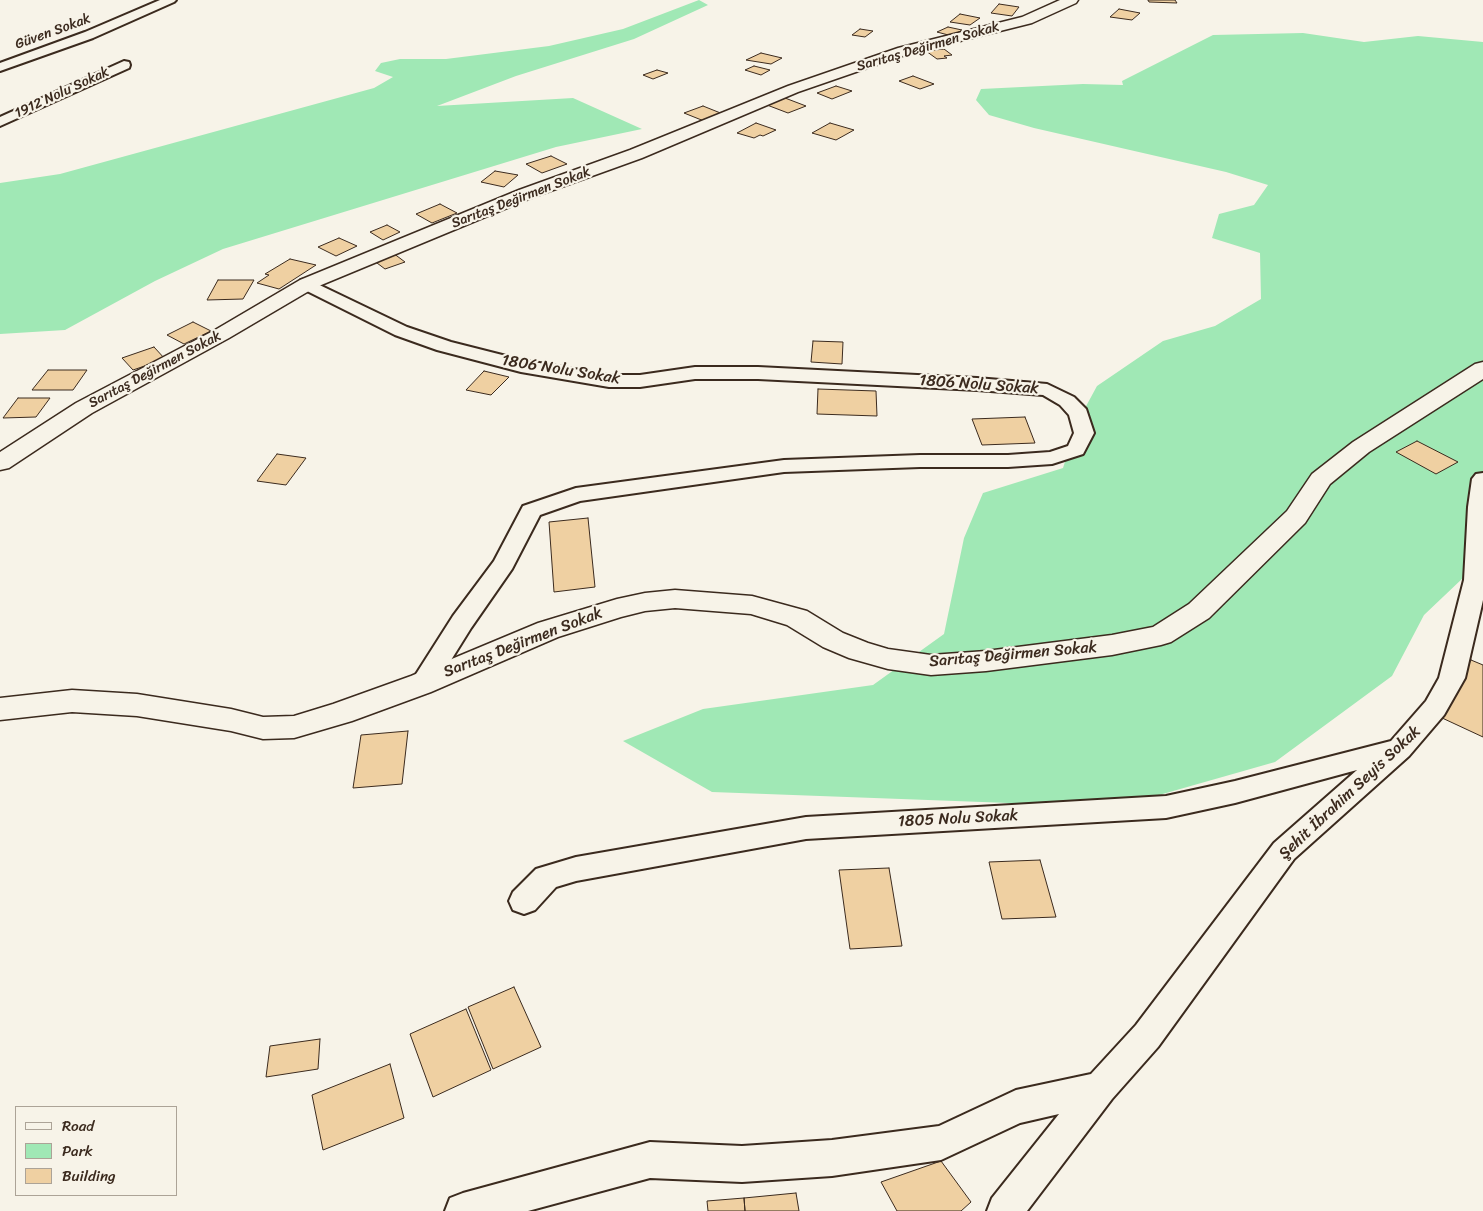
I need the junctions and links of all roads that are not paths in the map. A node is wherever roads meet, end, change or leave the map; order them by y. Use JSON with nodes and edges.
{"nodes":[{"id":1,"x":170,"y":0,"type":"edge"},
{"id":2,"x":1071,"y":0,"type":"edge"},
{"id":3,"x":124,"y":65,"type":"dead end"},
{"id":4,"x":0,"y":67,"type":"edge"},
{"id":5,"x":0,"y":122,"type":"edge"},
{"id":6,"x":308,"y":284,"type":"junction"},
{"id":7,"x":1483,"y":369,"type":"edge"},
{"id":8,"x":0,"y":463,"type":"edge"},
{"id":9,"x":1483,"y":479,"type":"edge"},
{"id":10,"x":424,"y":682,"type":"junction"},
{"id":11,"x":0,"y":709,"type":"edge"},
{"id":12,"x":1400,"y":749,"type":"junction"},
{"id":13,"x":524,"y":901,"type":"dead end"},
{"id":14,"x":1100,"y":1088,"type":"junction"},
{"id":15,"x":462,"y":1211,"type":"edge"},
{"id":16,"x":1005,"y":1211,"type":"edge"}],
"edges":[{"from":1,"to":4,"type":"street","name":"Güven Sokak"},
{"from":2,"to":6,"type":"street","name":"Sarıtaş Değirmen Sokak"},
{"from":3,"to":5,"type":"street","name":"1912 Nolu Sokak"},
{"from":6,"to":8,"type":"street","name":"Sarıtaş Değirmen Sokak"},
{"from":6,"to":10,"type":"street","name":"1806 Nolu Sokak"},
{"from":7,"to":10,"type":"street","name":"Sarıtaş Değirmen Sokak"},
{"from":9,"to":12,"type":"street","name":"Şehit İbrahim Seyis Sokak"},
{"from":10,"to":11,"type":"street","name":"Sarıtaş Değirmen Sokak"},
{"from":12,"to":13,"type":"street","name":"1805 Nolu Sokak"},
{"from":12,"to":14,"type":"street","name":"Şehit İbrahim Seyis Sokak"},
{"from":14,"to":15,"type":"street"},
{"from":14,"to":16,"type":"street","name":"Şehit İbrahim Seyis Sokak"}]}
